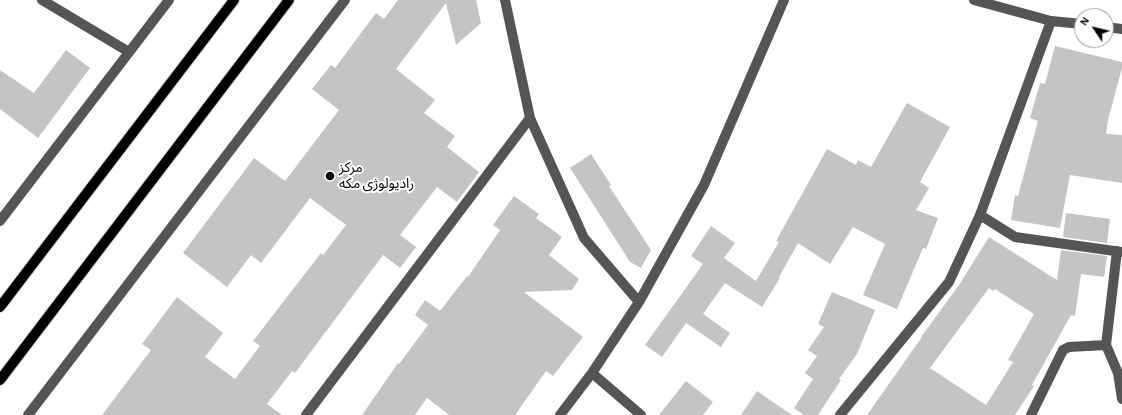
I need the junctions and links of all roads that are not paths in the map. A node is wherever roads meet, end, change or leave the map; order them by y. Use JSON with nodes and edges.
{"nodes":[{"id":1,"x":42,"y":0,"type":"edge"},
{"id":2,"x":169,"y":0,"type":"edge"},
{"id":3,"x":234,"y":0,"type":"edge"},
{"id":4,"x":289,"y":0,"type":"edge"},
{"id":5,"x":345,"y":0,"type":"edge"},
{"id":6,"x":505,"y":0,"type":"edge"},
{"id":7,"x":784,"y":0,"type":"edge"},
{"id":8,"x":974,"y":0,"type":"edge"},
{"id":9,"x":1051,"y":21,"type":"junction"},
{"id":10,"x":1074,"y":23,"type":"edge"},
{"id":11,"x":129,"y":52,"type":"junction"},
{"id":12,"x":530,"y":118,"type":"junction"},
{"id":13,"x":980,"y":215,"type":"junction"},
{"id":14,"x":0,"y":221,"type":"edge"},
{"id":15,"x":1119,"y":251,"type":"edge"},
{"id":16,"x":639,"y":302,"type":"junction"},
{"id":17,"x":0,"y":307,"type":"edge"},
{"id":18,"x":1106,"y":345,"type":"junction"},
{"id":19,"x":592,"y":373,"type":"junction"},
{"id":20,"x":0,"y":380,"type":"edge"},
{"id":21,"x":1122,"y":399,"type":"edge"},
{"id":22,"x":28,"y":415,"type":"edge"},
{"id":23,"x":306,"y":415,"type":"edge"},
{"id":24,"x":560,"y":415,"type":"edge"},
{"id":25,"x":641,"y":415,"type":"edge"},
{"id":26,"x":840,"y":415,"type":"edge"},
{"id":27,"x":1031,"y":415,"type":"edge"}],
"edges":[{"from":1,"to":11,"type":"street"},
{"from":2,"to":11,"type":"street"},
{"from":3,"to":17,"type":"main road"},
{"from":4,"to":20,"type":"main road"},
{"from":5,"to":22,"type":"street"},
{"from":6,"to":12,"type":"street"},
{"from":7,"to":16,"type":"street"},
{"from":8,"to":9,"type":"street"},
{"from":9,"to":10,"type":"street"},
{"from":9,"to":13,"type":"street"},
{"from":11,"to":14,"type":"street"},
{"from":12,"to":16,"type":"street"},
{"from":12,"to":23,"type":"street"},
{"from":13,"to":15,"type":"street"},
{"from":13,"to":26,"type":"street"},
{"from":15,"to":18,"type":"street"},
{"from":16,"to":19,"type":"street"},
{"from":18,"to":21,"type":"street"},
{"from":18,"to":27,"type":"street"},
{"from":19,"to":24,"type":"street"},
{"from":19,"to":25,"type":"street"}]}
